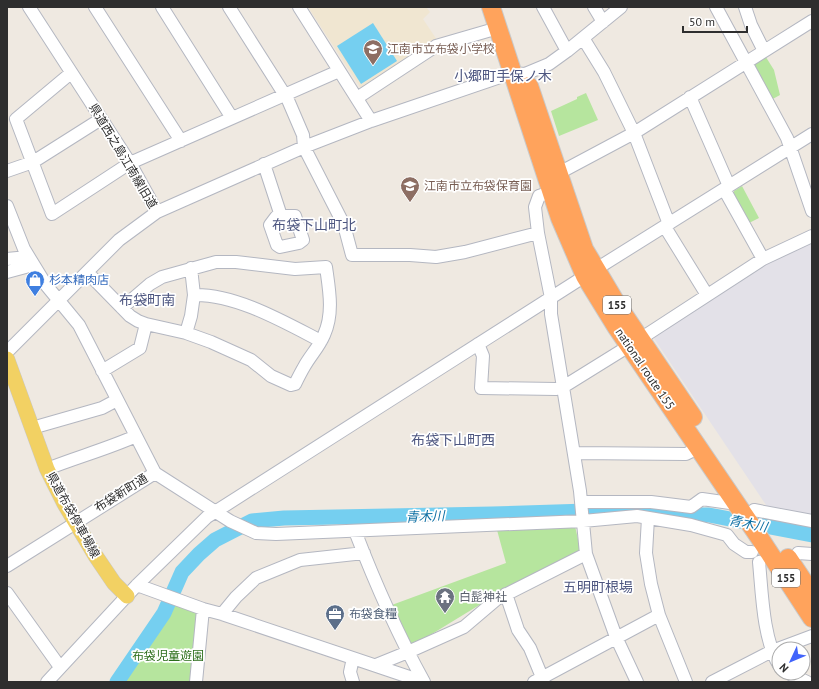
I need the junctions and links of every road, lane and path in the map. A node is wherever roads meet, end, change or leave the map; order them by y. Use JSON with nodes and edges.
{"nodes":[{"id":1,"x":29,"y":7,"type":"edge"},
{"id":2,"x":95,"y":7,"type":"edge"},
{"id":3,"x":162,"y":7,"type":"edge"},
{"id":4,"x":229,"y":7,"type":"edge"},
{"id":5,"x":299,"y":7,"type":"edge"},
{"id":6,"x":491,"y":7,"type":"edge"},
{"id":7,"x":504,"y":7,"type":"edge"},
{"id":8,"x":542,"y":7,"type":"edge"},
{"id":9,"x":594,"y":7,"type":"edge"},
{"id":10,"x":621,"y":7,"type":"edge"},
{"id":11,"x":716,"y":7,"type":"edge"},
{"id":12,"x":745,"y":7,"type":"edge"},
{"id":13,"x":812,"y":21,"type":"edge"},
{"id":14,"x":603,"y":22,"type":"junction"},
{"id":15,"x":498,"y":28,"type":"junction"},
{"id":16,"x":583,"y":38,"type":"junction"},
{"id":17,"x":567,"y":51,"type":"junction"},
{"id":18,"x":764,"y":51,"type":"junction"},
{"id":19,"x":746,"y":62,"type":"junction"},
{"id":20,"x":339,"y":71,"type":"junction"},
{"id":21,"x":71,"y":73,"type":"junction"},
{"id":22,"x":519,"y":73,"type":"junction"},
{"id":23,"x":285,"y":95,"type":"junction"},
{"id":24,"x":690,"y":97,"type":"junction"},
{"id":25,"x":357,"y":98,"type":"junction"},
{"id":26,"x":232,"y":118,"type":"junction"},
{"id":27,"x":101,"y":119,"type":"junction"},
{"id":28,"x":372,"y":121,"type":"junction"},
{"id":29,"x":634,"y":133,"type":"junction"},
{"id":30,"x":812,"y":134,"type":"edge"},
{"id":31,"x":180,"y":141,"type":"junction"},
{"id":32,"x":304,"y":147,"type":"junction"},
{"id":33,"x":791,"y":147,"type":"junction"},
{"id":34,"x":33,"y":162,"type":"junction"},
{"id":35,"x":130,"y":164,"type":"junction"},
{"id":36,"x":264,"y":164,"type":"junction"},
{"id":37,"x":7,"y":171,"type":"edge"},
{"id":38,"x":559,"y":173,"type":"junction"},
{"id":39,"x":727,"y":188,"type":"junction"},
{"id":40,"x":551,"y":192,"type":"junction"},
{"id":41,"x":7,"y":206,"type":"edge"},
{"id":42,"x":812,"y":210,"type":"edge"},
{"id":43,"x":157,"y":212,"type":"junction"},
{"id":44,"x":281,"y":216,"type":"dead end"},
{"id":45,"x":667,"y":225,"type":"junction"},
{"id":46,"x":538,"y":233,"type":"junction"},
{"id":47,"x":812,"y":236,"type":"edge"},
{"id":48,"x":7,"y":259,"type":"edge"},
{"id":49,"x":763,"y":259,"type":"junction"},
{"id":50,"x":30,"y":261,"type":"junction"},
{"id":51,"x":191,"y":268,"type":"junction"},
{"id":52,"x":7,"y":272,"type":"edge"},
{"id":53,"x":87,"y":272,"type":"junction"},
{"id":54,"x":591,"y":273,"type":"junction"},
{"id":55,"x":194,"y":295,"type":"junction"},
{"id":56,"x":707,"y":295,"type":"junction"},
{"id":57,"x":551,"y":298,"type":"junction"},
{"id":58,"x":59,"y":300,"type":"junction"},
{"id":59,"x":122,"y":308,"type":"junction"},
{"id":60,"x":146,"y":324,"type":"junction"},
{"id":61,"x":186,"y":333,"type":"junction"},
{"id":62,"x":321,"y":341,"type":"junction"},
{"id":63,"x":635,"y":342,"type":"junction"},
{"id":64,"x":478,"y":344,"type":"junction"},
{"id":65,"x":7,"y":352,"type":"edge"},
{"id":66,"x":7,"y":359,"type":"edge"},
{"id":67,"x":102,"y":371,"type":"junction"},
{"id":68,"x":563,"y":387,"type":"junction"},
{"id":69,"x":117,"y":400,"type":"junction"},
{"id":70,"x":32,"y":428,"type":"junction"},
{"id":71,"x":136,"y":436,"type":"junction"},
{"id":72,"x":698,"y":448,"type":"junction"},
{"id":73,"x":574,"y":453,"type":"junction"},
{"id":74,"x":47,"y":469,"type":"junction"},
{"id":75,"x":155,"y":472,"type":"junction"},
{"id":76,"x":582,"y":503,"type":"junction"},
{"id":77,"x":747,"y":509,"type":"junction"},
{"id":78,"x":214,"y":512,"type":"junction"},
{"id":79,"x":648,"y":518,"type":"junction"},
{"id":80,"x":583,"y":519,"type":"junction"},
{"id":81,"x":812,"y":521,"type":"edge"},
{"id":82,"x":75,"y":522,"type":"junction"},
{"id":83,"x":355,"y":532,"type":"junction"},
{"id":84,"x":762,"y":543,"type":"junction"},
{"id":85,"x":364,"y":553,"type":"junction"},
{"id":86,"x":798,"y":553,"type":"dead end"},
{"id":87,"x":586,"y":554,"type":"junction"},
{"id":88,"x":812,"y":554,"type":"edge"},
{"id":89,"x":759,"y":562,"type":"dead end"},
{"id":90,"x":7,"y":566,"type":"edge"},
{"id":91,"x":137,"y":585,"type":"junction"},
{"id":92,"x":7,"y":593,"type":"edge"},
{"id":93,"x":506,"y":594,"type":"junction"},
{"id":94,"x":812,"y":594,"type":"edge"},
{"id":95,"x":127,"y":596,"type":"junction"},
{"id":96,"x":203,"y":609,"type":"junction"},
{"id":97,"x":222,"y":614,"type":"junction"},
{"id":98,"x":659,"y":615,"type":"junction"},
{"id":99,"x":812,"y":618,"type":"edge"},
{"id":100,"x":812,"y":636,"type":"edge"},
{"id":101,"x":616,"y":637,"type":"junction"},
{"id":102,"x":799,"y":641,"type":"edge"},
{"id":103,"x":771,"y":645,"type":"edge"},
{"id":104,"x":408,"y":652,"type":"junction"},
{"id":105,"x":771,"y":652,"type":"edge"},
{"id":106,"x":353,"y":658,"type":"junction"},
{"id":107,"x":376,"y":665,"type":"junction"},
{"id":108,"x":60,"y":667,"type":"junction"},
{"id":109,"x":540,"y":680,"type":"edge"},
{"id":110,"x":47,"y":682,"type":"edge"},
{"id":111,"x":196,"y":682,"type":"edge"},
{"id":112,"x":352,"y":682,"type":"edge"},
{"id":113,"x":424,"y":682,"type":"edge"},
{"id":114,"x":637,"y":682,"type":"edge"},
{"id":115,"x":686,"y":682,"type":"edge"},
{"id":116,"x":712,"y":682,"type":"edge"}],
"edges":[{"from":1,"to":21,"type":"street","name":"県道西之島江南線旧道"},
{"from":2,"to":31,"type":"street"},
{"from":3,"to":26,"type":"street"},
{"from":4,"to":23,"type":"street"},
{"from":5,"to":20,"type":"street"},
{"from":6,"to":15,"type":"highway","name":"national route 155","number":"155"},
{"from":7,"to":22,"type":"highway","name":"national route 155","number":"155"},
{"from":8,"to":17,"type":"street"},
{"from":9,"to":14,"type":"street"},
{"from":10,"to":14,"type":"street"},
{"from":11,"to":19,"type":"street"},
{"from":12,"to":18,"type":"street"},
{"from":13,"to":18,"type":"street"},
{"from":14,"to":16,"type":"street"},
{"from":15,"to":22,"type":"highway","name":"national route 155","number":"155"},
{"from":15,"to":25,"type":"street"},
{"from":16,"to":17,"type":"street"},
{"from":16,"to":29,"type":"street"},
{"from":17,"to":22,"type":"street"},
{"from":18,"to":19,"type":"street"},
{"from":19,"to":24,"type":"street"},
{"from":19,"to":33,"type":"street"},
{"from":20,"to":23,"type":"street"},
{"from":20,"to":25,"type":"street"},
{"from":21,"to":27,"type":"street","name":"県道西之島江南線旧道"},
{"from":21,"to":34,"type":"street"},
{"from":22,"to":28,"type":"street"},
{"from":22,"to":38,"type":"highway","name":"national route 155","number":"155"},
{"from":22,"to":40,"type":"highway","name":"national route 155","number":"155"},
{"from":23,"to":26,"type":"street"},
{"from":23,"to":32,"type":"street"},
{"from":24,"to":29,"type":"street"},
{"from":24,"to":39,"type":"street"},
{"from":25,"to":28,"type":"street"},
{"from":26,"to":31,"type":"street"},
{"from":27,"to":34,"type":"street"},
{"from":27,"to":35,"type":"street","name":"県道西之島江南線旧道"},
{"from":28,"to":32,"type":"street"},
{"from":29,"to":38,"type":"street"},
{"from":29,"to":45,"type":"street"},
{"from":30,"to":33,"type":"street"},
{"from":31,"to":35,"type":"street"},
{"from":32,"to":36,"type":"street"},
{"from":32,"to":46,"type":"street"},
{"from":33,"to":39,"type":"street"},
{"from":33,"to":42,"type":"street"},
{"from":34,"to":35,"type":"street"},
{"from":34,"to":37,"type":"street"},
{"from":35,"to":43,"type":"street","name":"県道西之島江南線旧道"},
{"from":36,"to":43,"type":"street"},
{"from":36,"to":44,"type":"street"},
{"from":38,"to":54,"type":"highway","name":"national route 155","number":"155"},
{"from":39,"to":45,"type":"street"},
{"from":39,"to":49,"type":"street"},
{"from":40,"to":46,"type":"street"},
{"from":40,"to":54,"type":"highway","name":"national route 155","number":"155"},
{"from":41,"to":50,"type":"street"},
{"from":43,"to":53,"type":"street","name":"県道西之島江南線旧道"},
{"from":45,"to":54,"type":"street"},
{"from":45,"to":56,"type":"street"},
{"from":46,"to":57,"type":"street"},
{"from":47,"to":49,"type":"street"},
{"from":48,"to":50,"type":"street"},
{"from":49,"to":56,"type":"street"},
{"from":50,"to":52,"type":"street"},
{"from":50,"to":58,"type":"street"},
{"from":51,"to":55,"type":"street"},
{"from":51,"to":59,"type":"street"},
{"from":51,"to":62,"type":"street"},
{"from":53,"to":58,"type":"street","name":"県道西之島江南線旧道"},
{"from":53,"to":59,"type":"street"},
{"from":54,"to":57,"type":"street"},
{"from":54,"to":63,"type":"highway","name":"national route 155","number":"155"},
{"from":55,"to":61,"type":"street"},
{"from":55,"to":62,"type":"street"},
{"from":56,"to":63,"type":"street"},
{"from":57,"to":64,"type":"street"},
{"from":57,"to":68,"type":"street"},
{"from":58,"to":65,"type":"street","name":"県道西之島江南線旧道"},
{"from":58,"to":67,"type":"street"},
{"from":59,"to":60,"type":"street"},
{"from":60,"to":61,"type":"street"},
{"from":60,"to":67,"type":"street"},
{"from":61,"to":62,"type":"street"},
{"from":63,"to":68,"type":"street"},
{"from":63,"to":72,"type":"highway","name":"national route 155","number":"155"},
{"from":63,"to":77,"type":"highway","name":"national route 155","number":"155"},
{"from":64,"to":68,"type":"street"},
{"from":64,"to":78,"type":"street"},
{"from":66,"to":70,"type":"main road","name":"県道布袋停車場線"},
{"from":67,"to":69,"type":"street"},
{"from":68,"to":73,"type":"street"},
{"from":69,"to":70,"type":"street"},
{"from":69,"to":71,"type":"street"},
{"from":70,"to":74,"type":"main road","name":"県道布袋停車場線"},
{"from":71,"to":74,"type":"street"},
{"from":71,"to":75,"type":"street"},
{"from":72,"to":73,"type":"street"},
{"from":72,"to":77,"type":"highway","name":"national route 155","number":"155"},
{"from":73,"to":76,"type":"street"},
{"from":74,"to":82,"type":"main road","name":"県道布袋停車場線"},
{"from":75,"to":78,"type":"street"},
{"from":75,"to":82,"type":"street","name":"布袋新町通"},
{"from":76,"to":77,"type":"street"},
{"from":76,"to":80,"type":"street"},
{"from":77,"to":81,"type":"street"},
{"from":77,"to":84,"type":"highway","name":"national route 155","number":"155"},
{"from":78,"to":83,"type":"street"},
{"from":78,"to":91,"type":"street"},
{"from":79,"to":80,"type":"street"},
{"from":79,"to":84,"type":"street"},
{"from":79,"to":98,"type":"street"},
{"from":80,"to":83,"type":"street"},
{"from":80,"to":87,"type":"street"},
{"from":82,"to":90,"type":"street","name":"布袋新町通"},
{"from":82,"to":95,"type":"main road","name":"県道布袋停車場線"},
{"from":83,"to":85,"type":"street"},
{"from":84,"to":94,"type":"highway","name":"national route 155","number":"155"},
{"from":84,"to":99,"type":"highway","name":"national route 155","number":"155"},
{"from":85,"to":97,"type":"street"},
{"from":85,"to":104,"type":"street"},
{"from":86,"to":88,"type":"street"},
{"from":87,"to":93,"type":"street"},
{"from":87,"to":101,"type":"street"},
{"from":89,"to":103,"type":"street"},
{"from":91,"to":95,"type":"street"},
{"from":91,"to":96,"type":"street"},
{"from":92,"to":108,"type":"street"},
{"from":93,"to":104,"type":"street"},
{"from":93,"to":109,"type":"street"},
{"from":95,"to":108,"type":"street"},
{"from":96,"to":97,"type":"street"},
{"from":96,"to":111,"type":"street"},
{"from":97,"to":106,"type":"street"},
{"from":98,"to":101,"type":"street"},
{"from":98,"to":115,"type":"street"},
{"from":100,"to":102,"type":"street"},
{"from":101,"to":109,"type":"street"},
{"from":101,"to":114,"type":"street"},
{"from":104,"to":107,"type":"street"},
{"from":104,"to":113,"type":"street"},
{"from":105,"to":116,"type":"street"},
{"from":106,"to":107,"type":"street"},
{"from":106,"to":112,"type":"street"},
{"from":107,"to":113,"type":"street"},
{"from":108,"to":110,"type":"street"}]}
